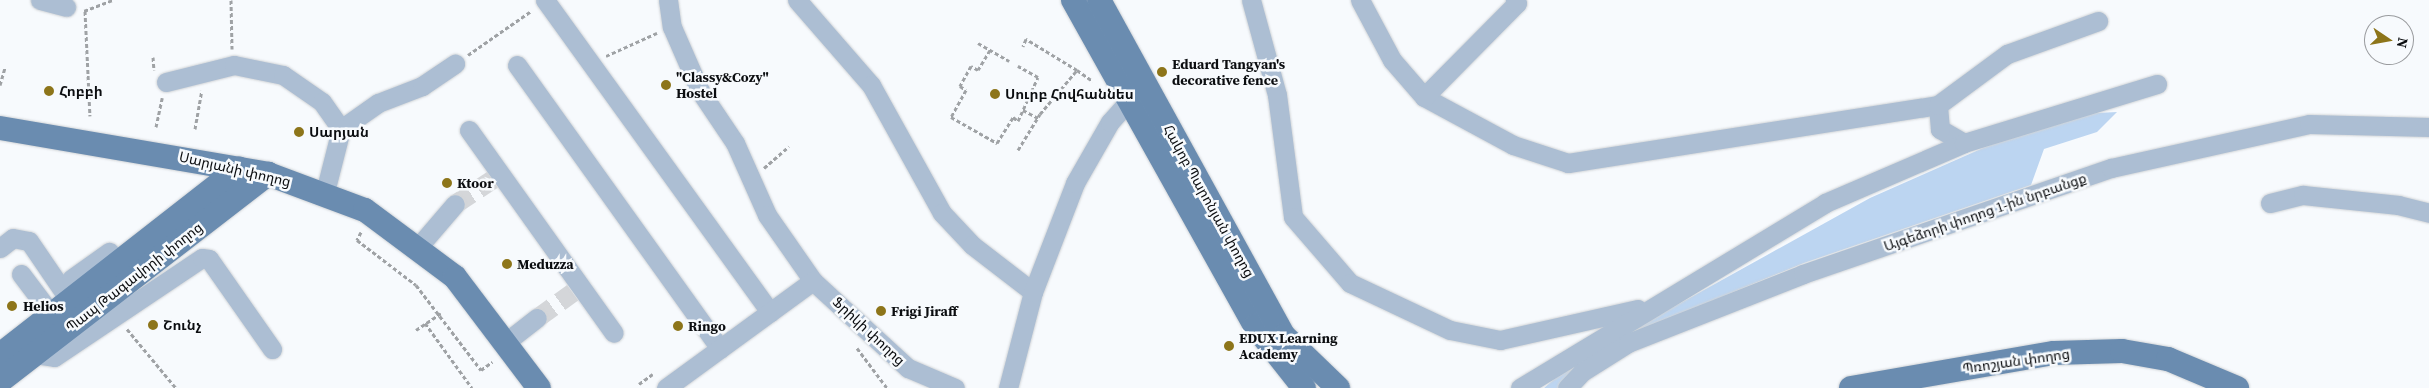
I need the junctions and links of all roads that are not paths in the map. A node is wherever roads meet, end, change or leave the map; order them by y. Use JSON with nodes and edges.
{"nodes":[{"id":1,"x":40,"y":0,"type":"edge"},
{"id":2,"x":545,"y":0,"type":"edge"},
{"id":3,"x":668,"y":0,"type":"edge"},
{"id":4,"x":797,"y":0,"type":"edge"},
{"id":5,"x":1074,"y":0,"type":"edge"},
{"id":6,"x":1099,"y":0,"type":"edge"},
{"id":7,"x":1251,"y":0,"type":"edge"},
{"id":8,"x":1360,"y":0,"type":"edge"},
{"id":9,"x":1515,"y":0,"type":"edge"},
{"id":10,"x":66,"y":7,"type":"road end"},
{"id":11,"x":2098,"y":21,"type":"dead end"},
{"id":12,"x":456,"y":64,"type":"road end"},
{"id":13,"x":517,"y":65,"type":"dead end"},
{"id":14,"x":166,"y":82,"type":"dead end"},
{"id":15,"x":2157,"y":84,"type":"dead end"},
{"id":16,"x":1424,"y":97,"type":"junction"},
{"id":17,"x":1128,"y":102,"type":"junction"},
{"id":18,"x":1938,"y":105,"type":"junction"},
{"id":19,"x":0,"y":128,"type":"edge"},
{"id":20,"x":2429,"y":128,"type":"edge"},
{"id":21,"x":341,"y":129,"type":"junction"},
{"id":22,"x":469,"y":130,"type":"dead end"},
{"id":23,"x":1964,"y":143,"type":"junction"},
{"id":24,"x":239,"y":168,"type":"junction"},
{"id":25,"x":268,"y":174,"type":"junction"},
{"id":26,"x":325,"y":192,"type":"junction"},
{"id":27,"x":2270,"y":203,"type":"dead end"},
{"id":28,"x":455,"y":204,"type":"tunnel mouth"},
{"id":29,"x":2429,"y":213,"type":"edge"},
{"id":30,"x":420,"y":246,"type":"junction"},
{"id":31,"x":0,"y":248,"type":"edge"},
{"id":32,"x":109,"y":252,"type":"dead end"},
{"id":33,"x":21,"y":274,"type":"dead end"},
{"id":34,"x":814,"y":281,"type":"junction"},
{"id":35,"x":1033,"y":292,"type":"junction"},
{"id":36,"x":76,"y":296,"type":"junction"},
{"id":37,"x":1654,"y":306,"type":"junction"},
{"id":38,"x":770,"y":312,"type":"junction"},
{"id":39,"x":52,"y":315,"type":"junction"},
{"id":40,"x":537,"y":318,"type":"tunnel mouth"},
{"id":41,"x":614,"y":333,"type":"dead end"},
{"id":42,"x":506,"y":342,"type":"junction"},
{"id":43,"x":272,"y":349,"type":"dead end"},
{"id":44,"x":720,"y":349,"type":"junction"},
{"id":45,"x":35,"y":354,"type":"junction"},
{"id":46,"x":0,"y":355,"type":"edge"},
{"id":47,"x":0,"y":381,"type":"edge"},
{"id":48,"x":539,"y":388,"type":"edge"},
{"id":49,"x":666,"y":388,"type":"edge"},
{"id":50,"x":955,"y":388,"type":"edge"},
{"id":51,"x":1008,"y":388,"type":"edge"},
{"id":52,"x":1304,"y":388,"type":"edge"},
{"id":53,"x":1338,"y":388,"type":"edge"},
{"id":54,"x":1520,"y":388,"type":"edge"},
{"id":55,"x":1567,"y":388,"type":"edge"},
{"id":56,"x":1850,"y":388,"type":"edge"},
{"id":57,"x":1939,"y":388,"type":"edge"},
{"id":58,"x":2210,"y":388,"type":"edge"},
{"id":59,"x":2237,"y":388,"type":"edge"}],
"edges":[{"from":1,"to":10,"type":"street"},
{"from":2,"to":38,"type":"street"},
{"from":3,"to":34,"type":"street","name":"Ֆրիկի փողոց"},
{"from":4,"to":35,"type":"street"},
{"from":5,"to":17,"type":"main road","name":"Հակոբ Պարոնյան փողոց"},
{"from":6,"to":53,"type":"main road","name":"Հակոբ Պարոնյան փողոց"},
{"from":7,"to":37,"type":"street"},
{"from":8,"to":16,"type":"street"},
{"from":9,"to":16,"type":"street"},
{"from":11,"to":18,"type":"street"},
{"from":12,"to":21,"type":"street"},
{"from":13,"to":44,"type":"street"},
{"from":14,"to":21,"type":"street"},
{"from":15,"to":23,"type":"street"},
{"from":16,"to":18,"type":"street"},
{"from":17,"to":35,"type":"street"},
{"from":17,"to":52,"type":"main road","name":"Հակոբ Պարոնյան փողոց"},
{"from":18,"to":23,"type":"street"},
{"from":19,"to":24,"type":"main road","name":"Սարյանի փողոց"},
{"from":20,"to":55,"type":"street","name":"Այգեձորի փողոց 1-ին նրբանցք"},
{"from":21,"to":26,"type":"street"},
{"from":22,"to":41,"type":"street"},
{"from":23,"to":37,"type":"street"},
{"from":24,"to":25,"type":"main road","name":"Սարյանի փողոց"},
{"from":24,"to":36,"type":"main road","name":"Պապ Թագավորի փողոց"},
{"from":25,"to":26,"type":"main road","name":"Սարյանի փողոց"},
{"from":25,"to":45,"type":"main road","name":"Պապ Թագավորի փողոց"},
{"from":26,"to":30,"type":"main road","name":"Սարյանի փողոց"},
{"from":27,"to":29,"type":"street"},
{"from":28,"to":30,"type":"street"},
{"from":30,"to":42,"type":"main road","name":"Սարյանի փողոց"},
{"from":31,"to":36,"type":"street"},
{"from":32,"to":36,"type":"street"},
{"from":33,"to":39,"type":"street"},
{"from":34,"to":38,"type":"street"},
{"from":34,"to":50,"type":"street","name":"Ֆրիկի փողոց"},
{"from":35,"to":51,"type":"street"},
{"from":36,"to":39,"type":"main road","name":"Պապ Թագավորի փողոց"},
{"from":37,"to":54,"type":"street"},
{"from":38,"to":44,"type":"street"},
{"from":39,"to":46,"type":"main road","name":"Պապ Թագավորի փողոց"},
{"from":40,"to":42,"type":"street"},
{"from":42,"to":48,"type":"main road","name":"Սարյանի փողոց"},
{"from":43,"to":45,"type":"street"},
{"from":44,"to":49,"type":"street"},
{"from":45,"to":47,"type":"main road","name":"Պապ Թագավորի փողոց"},
{"from":56,"to":59,"type":"main road","name":"Պռոշյան փողոց"},
{"from":57,"to":58,"type":"main road","name":"Պռոշյան փողոց"}]}
